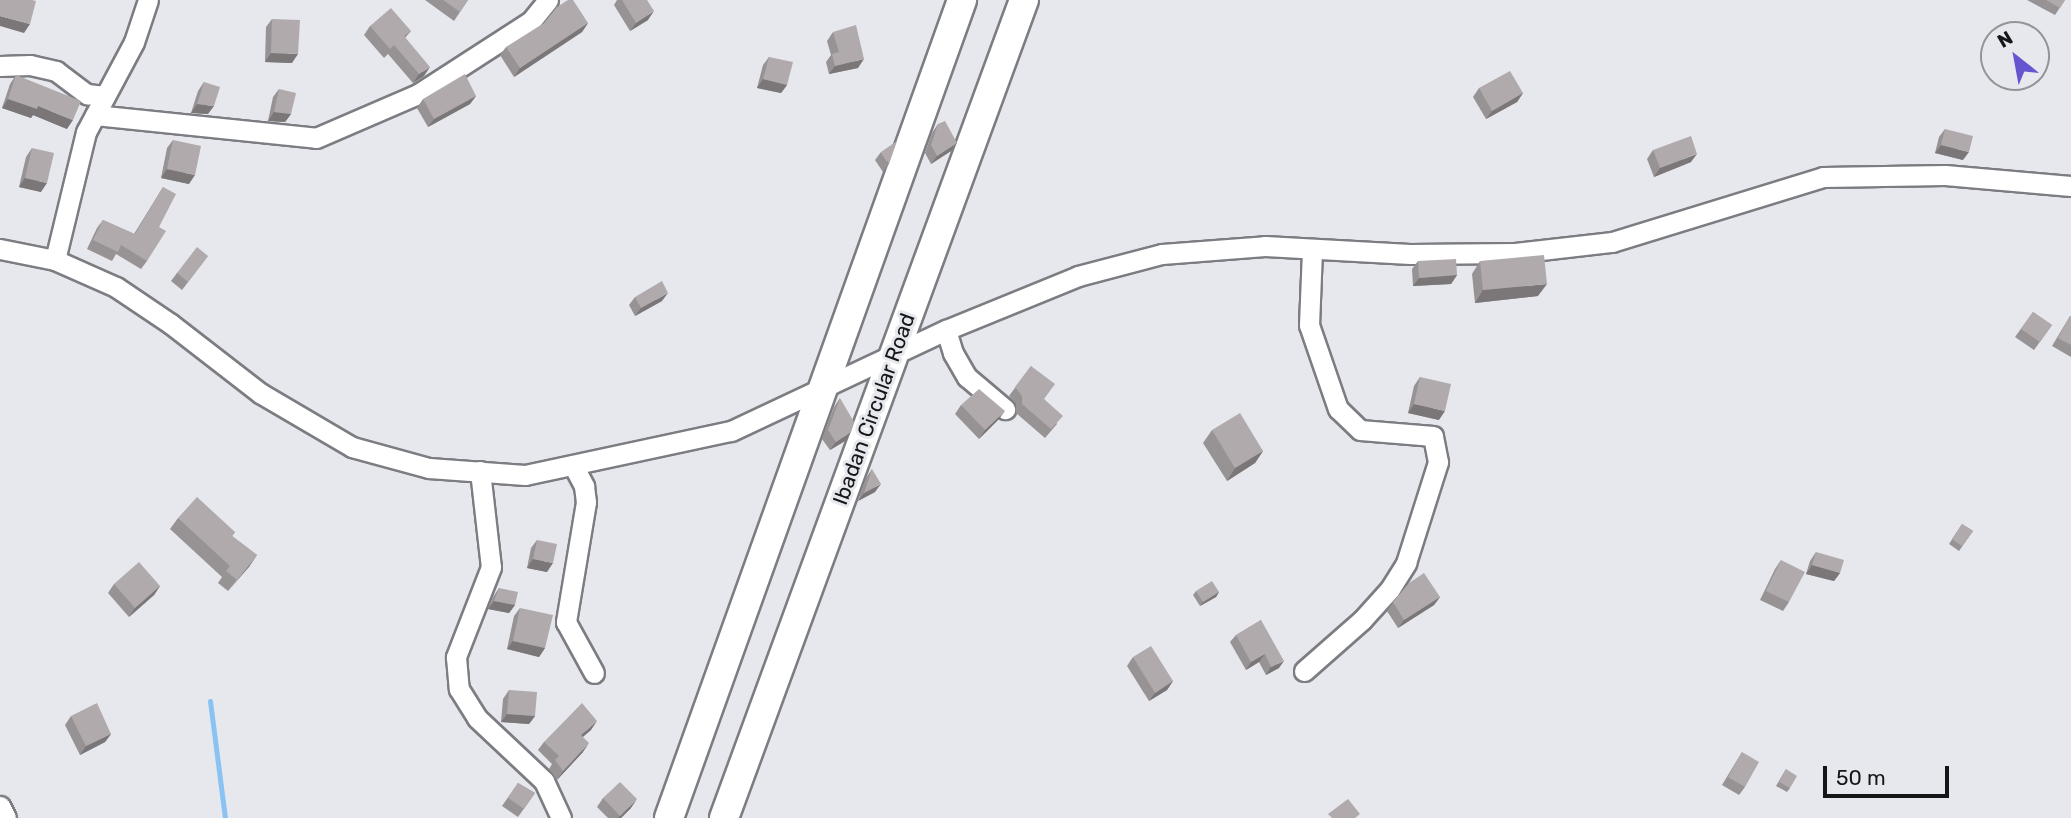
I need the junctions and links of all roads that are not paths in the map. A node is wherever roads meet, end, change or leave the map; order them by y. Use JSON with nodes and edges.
{"nodes":[{"id":1,"x":148,"y":0,"type":"edge"},
{"id":2,"x":548,"y":0,"type":"edge"},
{"id":3,"x":962,"y":0,"type":"edge"},
{"id":4,"x":1024,"y":0,"type":"edge"},
{"id":5,"x":0,"y":66,"type":"edge"},
{"id":6,"x":105,"y":96,"type":"junction"},
{"id":7,"x":95,"y":115,"type":"junction"},
{"id":8,"x":2071,"y":186,"type":"edge"},
{"id":9,"x":0,"y":249,"type":"edge"},
{"id":10,"x":1312,"y":249,"type":"junction"},
{"id":11,"x":55,"y":260,"type":"junction"},
{"id":12,"x":946,"y":330,"type":"junction"},
{"id":13,"x":1005,"y":409,"type":"edge"},
{"id":14,"x":573,"y":465,"type":"junction"},
{"id":15,"x":480,"y":471,"type":"junction"},
{"id":16,"x":1304,"y":671,"type":"dead end"},
{"id":17,"x":594,"y":673,"type":"dead end"},
{"id":18,"x":0,"y":806,"type":"edge"},
{"id":19,"x":6,"y":818,"type":"edge"},
{"id":20,"x":561,"y":818,"type":"edge"},
{"id":21,"x":670,"y":818,"type":"edge"},
{"id":22,"x":724,"y":818,"type":"edge"}],
"edges":[{"from":1,"to":6,"type":"street"},
{"from":2,"to":7,"type":"street"},
{"from":3,"to":21,"type":"highway"},
{"from":4,"to":22,"type":"highway","name":"Ibadan Circular Road"},
{"from":5,"to":6,"type":"street"},
{"from":6,"to":7,"type":"street"},
{"from":7,"to":11,"type":"street"},
{"from":8,"to":10,"type":"street"},
{"from":9,"to":11,"type":"street"},
{"from":10,"to":12,"type":"street"},
{"from":10,"to":16,"type":"street"},
{"from":11,"to":15,"type":"street"},
{"from":12,"to":13,"type":"street"},
{"from":12,"to":14,"type":"street"},
{"from":14,"to":15,"type":"street"},
{"from":14,"to":17,"type":"street"},
{"from":15,"to":20,"type":"street"},
{"from":18,"to":19,"type":"street"}]}
